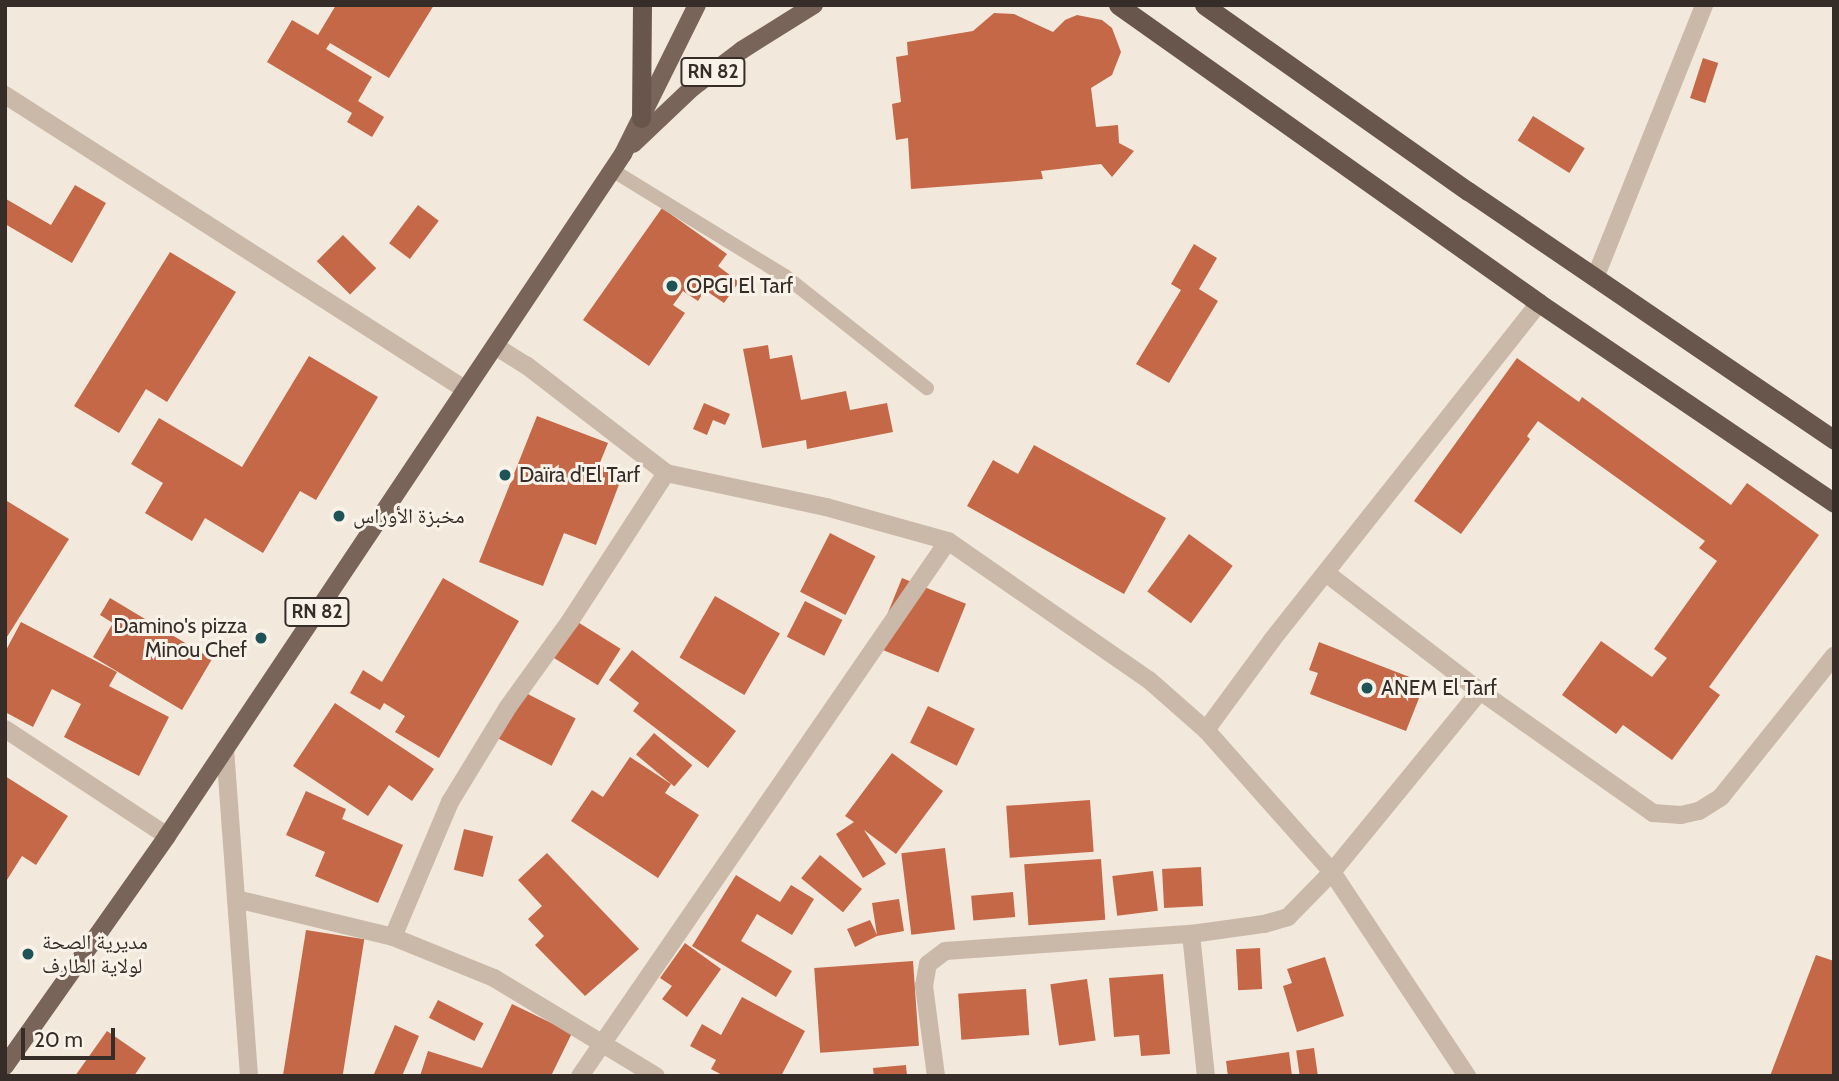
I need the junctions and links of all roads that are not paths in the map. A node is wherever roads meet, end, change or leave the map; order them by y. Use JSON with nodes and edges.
{"nodes":[{"id":1,"x":642,"y":5,"type":"edge"},
{"id":2,"x":697,"y":5,"type":"edge"},
{"id":3,"x":814,"y":5,"type":"edge"},
{"id":4,"x":1118,"y":5,"type":"edge"},
{"id":5,"x":1204,"y":5,"type":"edge"},
{"id":6,"x":1704,"y":5,"type":"edge"},
{"id":7,"x":5,"y":95,"type":"edge"},
{"id":8,"x":641,"y":118,"type":"junction"},
{"id":9,"x":623,"y":154,"type":"junction"},
{"id":10,"x":612,"y":170,"type":"junction"},
{"id":11,"x":1595,"y":278,"type":"junction"},
{"id":12,"x":1539,"y":303,"type":"junction"},
{"id":13,"x":495,"y":346,"type":"junction"},
{"id":14,"x":927,"y":388,"type":"dead end"},
{"id":15,"x":466,"y":390,"type":"junction"},
{"id":16,"x":1834,"y":440,"type":"edge"},
{"id":17,"x":666,"y":473,"type":"junction"},
{"id":18,"x":1834,"y":503,"type":"edge"},
{"id":19,"x":948,"y":541,"type":"junction"},
{"id":20,"x":1326,"y":573,"type":"junction"},
{"id":21,"x":1834,"y":656,"type":"edge"},
{"id":22,"x":1480,"y":691,"type":"junction"},
{"id":23,"x":5,"y":729,"type":"edge"},
{"id":24,"x":1206,"y":730,"type":"junction"},
{"id":25,"x":225,"y":750,"type":"junction"},
{"id":26,"x":167,"y":836,"type":"junction"},
{"id":27,"x":1332,"y":872,"type":"junction"},
{"id":28,"x":236,"y":899,"type":"junction"},
{"id":29,"x":1191,"y":934,"type":"junction"},
{"id":30,"x":393,"y":937,"type":"junction"},
{"id":31,"x":602,"y":1042,"type":"junction"},
{"id":32,"x":5,"y":1066,"type":"edge"},
{"id":33,"x":249,"y":1076,"type":"edge"},
{"id":34,"x":580,"y":1076,"type":"edge"},
{"id":35,"x":656,"y":1076,"type":"edge"},
{"id":36,"x":936,"y":1076,"type":"edge"},
{"id":37,"x":1206,"y":1076,"type":"edge"},
{"id":38,"x":1467,"y":1076,"type":"edge"}],
"edges":[{"from":1,"to":8,"type":"highway"},
{"from":2,"to":8,"type":"main road","number":"RN 82"},
{"from":3,"to":9,"type":"main road","number":"RN 82"},
{"from":4,"to":12,"type":"highway"},
{"from":5,"to":11,"type":"highway"},
{"from":6,"to":11,"type":"street"},
{"from":7,"to":15,"type":"street"},
{"from":8,"to":9,"type":"main road","number":"RN 82"},
{"from":9,"to":10,"type":"main road","number":"RN 82"},
{"from":10,"to":13,"type":"main road","number":"RN 82"},
{"from":10,"to":14,"type":"lane"},
{"from":11,"to":16,"type":"highway"},
{"from":12,"to":18,"type":"highway"},
{"from":12,"to":20,"type":"street"},
{"from":13,"to":15,"type":"main road","number":"RN 82"},
{"from":13,"to":17,"type":"street"},
{"from":15,"to":25,"type":"main road","number":"RN 82"},
{"from":17,"to":19,"type":"street"},
{"from":17,"to":30,"type":"street"},
{"from":19,"to":24,"type":"street"},
{"from":19,"to":31,"type":"street"},
{"from":20,"to":22,"type":"street"},
{"from":20,"to":24,"type":"street"},
{"from":21,"to":22,"type":"street"},
{"from":22,"to":27,"type":"street"},
{"from":23,"to":26,"type":"street"},
{"from":24,"to":27,"type":"street"},
{"from":25,"to":26,"type":"main road","number":"RN 82"},
{"from":25,"to":28,"type":"street"},
{"from":26,"to":32,"type":"main road","number":"RN 82"},
{"from":27,"to":29,"type":"street"},
{"from":27,"to":38,"type":"street"},
{"from":28,"to":30,"type":"street"},
{"from":28,"to":33,"type":"street"},
{"from":29,"to":36,"type":"street"},
{"from":29,"to":37,"type":"street"},
{"from":30,"to":31,"type":"street"},
{"from":31,"to":34,"type":"street"},
{"from":31,"to":35,"type":"street"}]}
